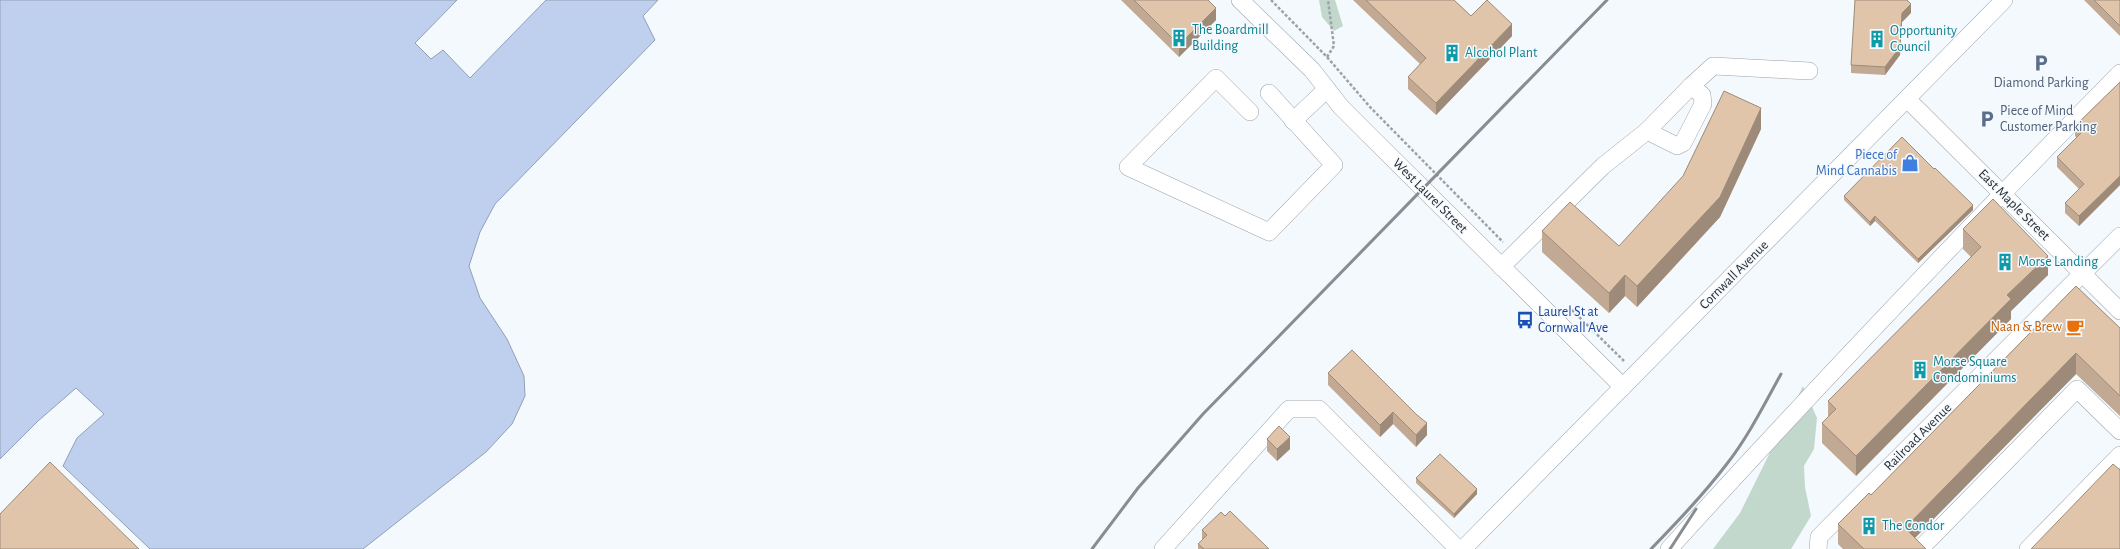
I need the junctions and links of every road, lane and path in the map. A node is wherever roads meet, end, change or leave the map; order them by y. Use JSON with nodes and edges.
{"nodes":[{"id":1,"x":1240,"y":0,"type":"edge"},
{"id":2,"x":1271,"y":0,"type":"edge"},
{"id":3,"x":1328,"y":0,"type":"edge"},
{"id":4,"x":2004,"y":0,"type":"edge"},
{"id":5,"x":1327,"y":57,"type":"junction"},
{"id":6,"x":1809,"y":71,"type":"dead end"},
{"id":7,"x":2120,"y":73,"type":"edge"},
{"id":8,"x":1691,"y":86,"type":"junction"},
{"id":9,"x":1327,"y":89,"type":"junction"},
{"id":10,"x":1269,"y":93,"type":"dead end"},
{"id":11,"x":1907,"y":99,"type":"junction"},
{"id":12,"x":1250,"y":112,"type":"dead end"},
{"id":13,"x":1293,"y":121,"type":"junction"},
{"id":14,"x":1648,"y":131,"type":"junction"},
{"id":15,"x":2003,"y":193,"type":"junction"},
{"id":16,"x":2120,"y":236,"type":"edge"},
{"id":17,"x":1516,"y":254,"type":"junction"},
{"id":18,"x":1502,"y":267,"type":"junction"},
{"id":19,"x":2082,"y":273,"type":"junction"},
{"id":20,"x":1570,"y":308,"type":"dead end"},
{"id":21,"x":2120,"y":311,"type":"edge"},
{"id":22,"x":1637,"y":373,"type":"junction"},
{"id":23,"x":1623,"y":387,"type":"junction"},
{"id":24,"x":2120,"y":431,"type":"edge"},
{"id":25,"x":2120,"y":455,"type":"edge"},
{"id":26,"x":1818,"y":543,"type":"edge"},
{"id":27,"x":1169,"y":547,"type":"edge"},
{"id":28,"x":1458,"y":549,"type":"edge"},
{"id":29,"x":1463,"y":549,"type":"edge"},
{"id":30,"x":1668,"y":549,"type":"edge"},
{"id":31,"x":1920,"y":549,"type":"edge"},
{"id":32,"x":2028,"y":549,"type":"edge"}],
"edges":[{"from":1,"to":9,"type":"street","name":"West Laurel Street"},
{"from":2,"to":5,"type":"path"},
{"from":3,"to":5,"type":"path"},
{"from":4,"to":11,"type":"street","name":"Cornwall Avenue"},
{"from":5,"to":17,"type":"path"},
{"from":6,"to":8,"type":"street"},
{"from":7,"to":15,"type":"street"},
{"from":8,"to":14,"type":"street"},
{"from":8,"to":14,"type":"street"},
{"from":9,"to":13,"type":"street"},
{"from":9,"to":18,"type":"street","name":"West Laurel Street"},
{"from":10,"to":13,"type":"street"},
{"from":11,"to":15,"type":"street","name":"East Maple Street"},
{"from":11,"to":22,"type":"street","name":"Cornwall Avenue"},
{"from":12,"to":13,"type":"street"},
{"from":14,"to":17,"type":"street"},
{"from":15,"to":19,"type":"street","name":"East Maple Street"},
{"from":15,"to":30,"type":"street"},
{"from":16,"to":19,"type":"street","name":"Railroad Avenue"},
{"from":17,"to":18,"type":"street"},
{"from":18,"to":23,"type":"street","name":"West Laurel Street"},
{"from":19,"to":21,"type":"street","name":"East Maple Street"},
{"from":19,"to":26,"type":"street","name":"Railroad Avenue"},
{"from":20,"to":22,"type":"path"},
{"from":22,"to":23,"type":"street","name":"Cornwall Avenue"},
{"from":23,"to":29,"type":"street","name":"Cornwall Avenue"},
{"from":24,"to":31,"type":"street"},
{"from":25,"to":32,"type":"street"},
{"from":27,"to":28,"type":"street"}]}
